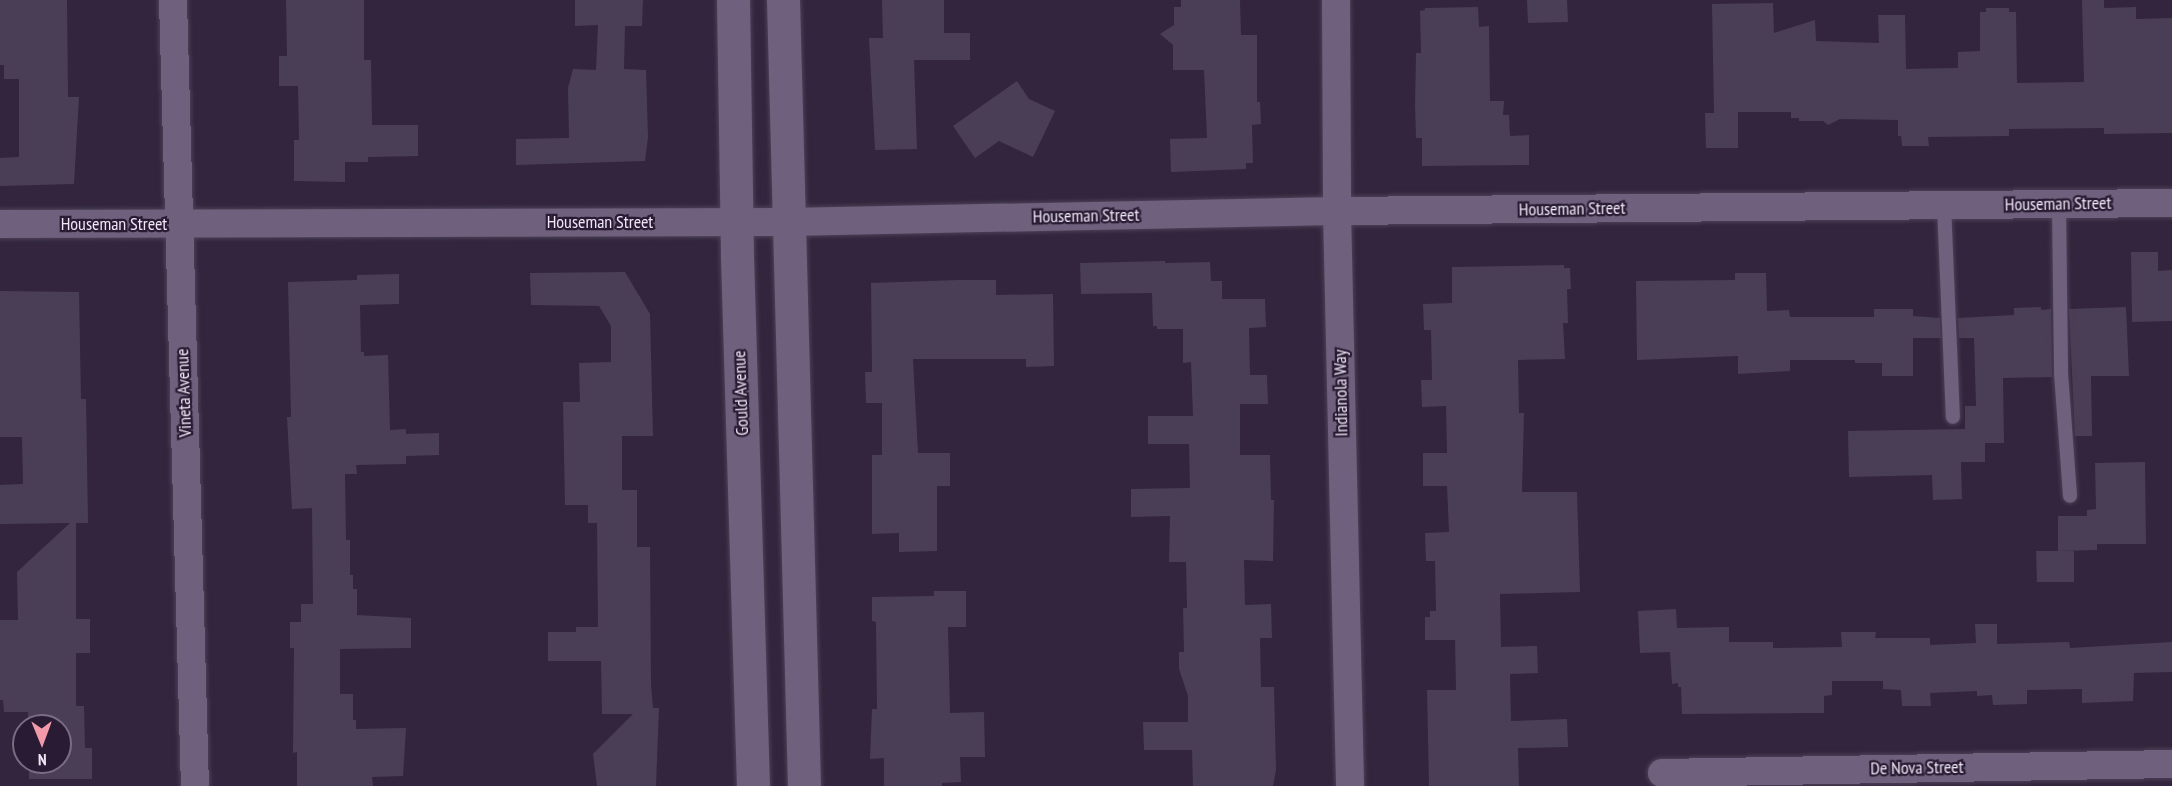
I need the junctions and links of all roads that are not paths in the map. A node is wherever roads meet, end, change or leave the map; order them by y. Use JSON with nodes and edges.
{"nodes":[{"id":1,"x":173,"y":0,"type":"edge"},
{"id":2,"x":733,"y":0,"type":"edge"},
{"id":3,"x":783,"y":0,"type":"edge"},
{"id":4,"x":1336,"y":0,"type":"edge"},
{"id":5,"x":2172,"y":203,"type":"edge"},
{"id":6,"x":2059,"y":204,"type":"junction"},
{"id":7,"x":1944,"y":206,"type":"junction"},
{"id":8,"x":1337,"y":211,"type":"junction"},
{"id":9,"x":736,"y":222,"type":"junction"},
{"id":10,"x":788,"y":222,"type":"junction"},
{"id":11,"x":0,"y":224,"type":"edge"},
{"id":12,"x":180,"y":224,"type":"junction"},
{"id":13,"x":1953,"y":417,"type":"dead end"},
{"id":14,"x":2070,"y":496,"type":"dead end"},
{"id":15,"x":2172,"y":764,"type":"edge"},
{"id":16,"x":1662,"y":772,"type":"dead end"},
{"id":17,"x":195,"y":786,"type":"edge"},
{"id":18,"x":753,"y":786,"type":"edge"},
{"id":19,"x":804,"y":786,"type":"edge"},
{"id":20,"x":1350,"y":786,"type":"edge"}],
"edges":[{"from":1,"to":12,"type":"street","name":"Vineta Avenue"},
{"from":2,"to":9,"type":"street","name":"Gould Avenue"},
{"from":3,"to":10,"type":"street"},
{"from":4,"to":8,"type":"street","name":"Indianola Way"},
{"from":5,"to":6,"type":"street","name":"Houseman Street"},
{"from":6,"to":7,"type":"street","name":"Houseman Street"},
{"from":6,"to":14,"type":"lane"},
{"from":7,"to":8,"type":"street","name":"Houseman Street"},
{"from":7,"to":13,"type":"lane"},
{"from":8,"to":10,"type":"street","name":"Houseman Street"},
{"from":8,"to":20,"type":"street","name":"Indianola Way"},
{"from":9,"to":10,"type":"street","name":"Houseman Street"},
{"from":9,"to":12,"type":"street","name":"Houseman Street"},
{"from":9,"to":18,"type":"street","name":"Gould Avenue"},
{"from":10,"to":19,"type":"street"},
{"from":11,"to":12,"type":"street","name":"Houseman Street"},
{"from":12,"to":17,"type":"street","name":"Vineta Avenue"},
{"from":15,"to":16,"type":"street","name":"De Nova Street"}]}
